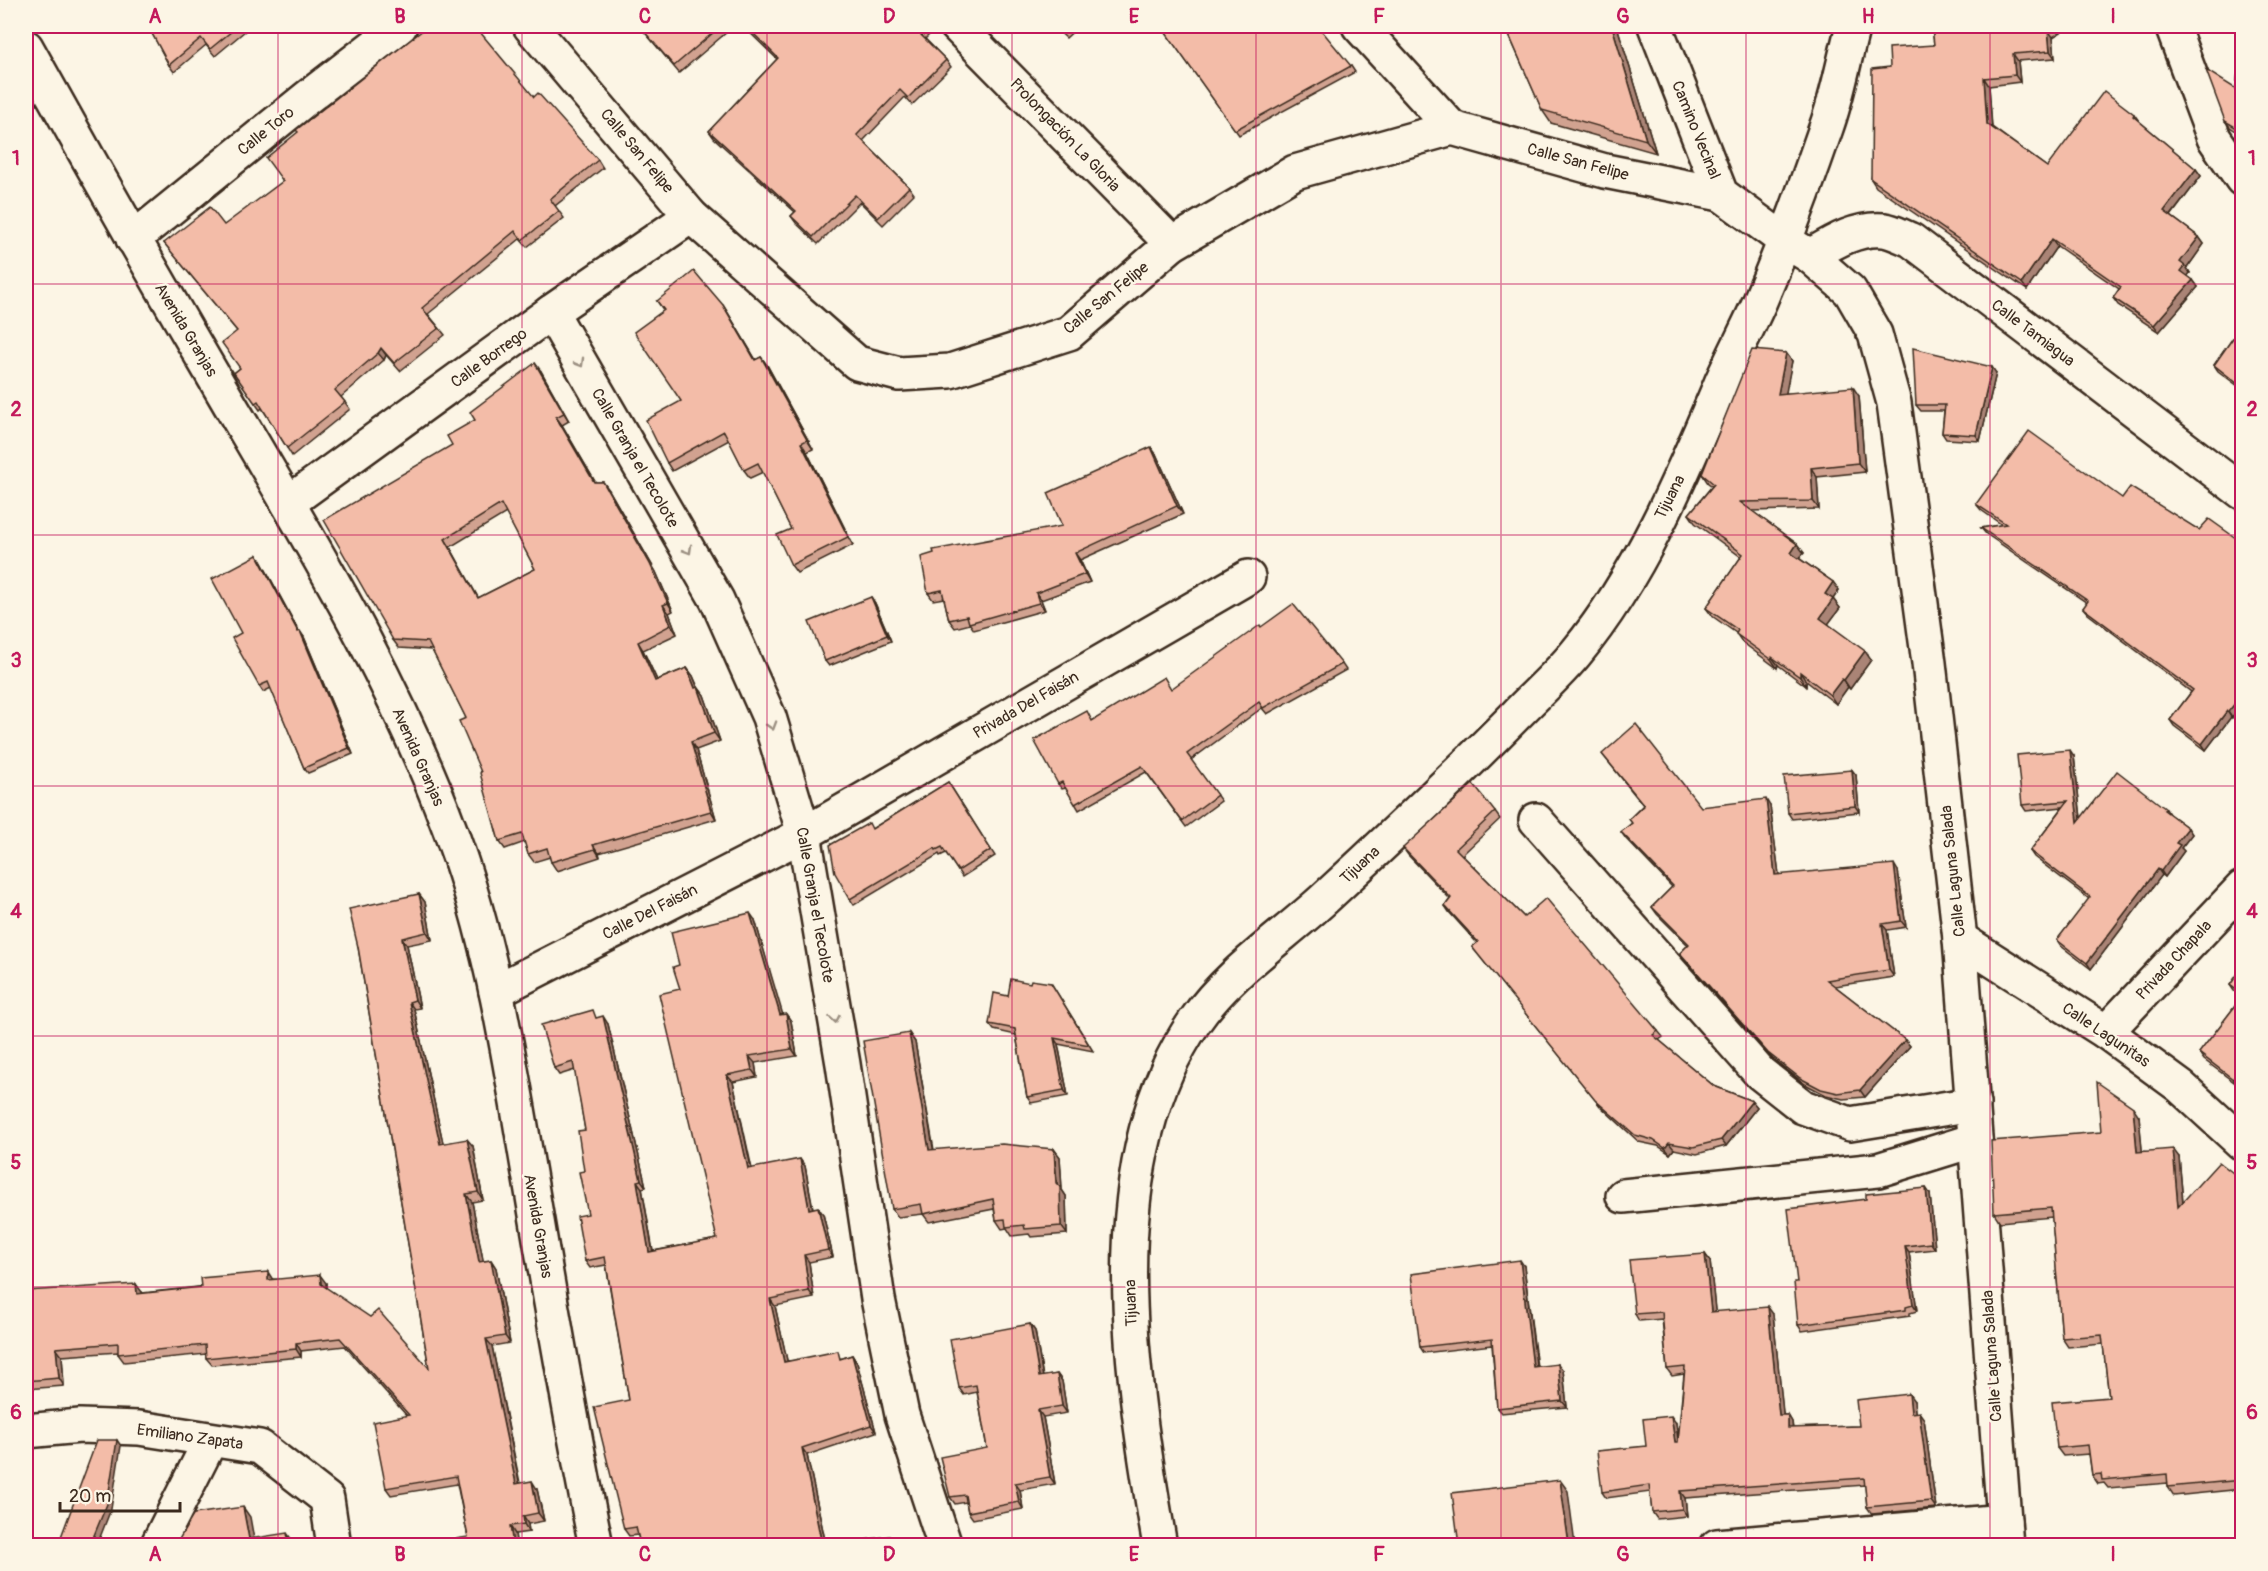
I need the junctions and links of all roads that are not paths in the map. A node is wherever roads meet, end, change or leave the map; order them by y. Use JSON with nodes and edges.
{"nodes":[{"id":1,"x":400,"y":26,"type":"edge"},
{"id":2,"x":530,"y":26,"type":"edge"},
{"id":3,"x":957,"y":26,"type":"edge"},
{"id":4,"x":1359,"y":26,"type":"edge"},
{"id":5,"x":1655,"y":26,"type":"edge"},
{"id":6,"x":1853,"y":26,"type":"edge"},
{"id":7,"x":2172,"y":26,"type":"edge"},
{"id":8,"x":26,"y":47,"type":"edge"},
{"id":9,"x":1452,"y":128,"type":"junction"},
{"id":10,"x":2242,"y":179,"type":"edge"},
{"id":11,"x":1721,"y":194,"type":"junction"},
{"id":12,"x":691,"y":216,"type":"junction"},
{"id":13,"x":133,"y":239,"type":"junction"},
{"id":14,"x":1172,"y":244,"type":"junction"},
{"id":15,"x":1797,"y":248,"type":"junction"},
{"id":16,"x":552,"y":312,"type":"junction"},
{"id":17,"x":2242,"y":492,"type":"edge"},
{"id":18,"x":288,"y":503,"type":"junction"},
{"id":19,"x":1248,"y":577,"type":"dead end"},
{"id":20,"x":1536,"y":820,"type":"dead end"},
{"id":21,"x":804,"y":834,"type":"junction"},
{"id":22,"x":2242,"y":888,"type":"edge"},
{"id":23,"x":1960,"y":939,"type":"junction"},
{"id":24,"x":496,"y":991,"type":"junction"},
{"id":25,"x":2106,"y":1032,"type":"junction"},
{"id":26,"x":1973,"y":1104,"type":"junction"},
{"id":27,"x":1976,"y":1140,"type":"junction"},
{"id":28,"x":2242,"y":1143,"type":"edge"},
{"id":29,"x":1623,"y":1196,"type":"dead end"},
{"id":30,"x":26,"y":1431,"type":"edge"},
{"id":31,"x":210,"y":1441,"type":"junction"},
{"id":32,"x":2005,"y":1533,"type":"edge"},
{"id":33,"x":157,"y":1545,"type":"edge"},
{"id":34,"x":334,"y":1545,"type":"edge"},
{"id":35,"x":596,"y":1545,"type":"edge"},
{"id":36,"x":945,"y":1545,"type":"edge"},
{"id":37,"x":1160,"y":1545,"type":"edge"},
{"id":38,"x":1717,"y":1545,"type":"edge"}],
"edges":[{"from":1,"to":13,"type":"street","name":"Calle Toro"},
{"from":2,"to":12,"type":"street","name":"Calle San Felipe"},
{"from":3,"to":14,"type":"street","name":"Prolongación La Gloria"},
{"from":4,"to":9,"type":"street"},
{"from":5,"to":11,"type":"street","name":"Camino Vecinal"},
{"from":6,"to":15,"type":"street","name":"Tijuana"},
{"from":7,"to":10,"type":"street"},
{"from":8,"to":13,"type":"street","name":"Avenida Granjas"},
{"from":9,"to":11,"type":"street","name":"Calle San Felipe"},
{"from":9,"to":14,"type":"street","name":"Calle San Felipe"},
{"from":11,"to":15,"type":"street","name":"Camino Vecinal"},
{"from":12,"to":14,"type":"street","name":"Calle San Felipe"},
{"from":12,"to":16,"type":"street","name":"Calle Borrego"},
{"from":13,"to":18,"type":"street","name":"Avenida Granjas"},
{"from":15,"to":17,"type":"street","name":"Calle Tamiagua"},
{"from":15,"to":23,"type":"street","name":"Calle Laguna Salada"},
{"from":15,"to":37,"type":"street","name":"Tijuana"},
{"from":16,"to":18,"type":"street","name":"Calle Borrego"},
{"from":16,"to":21,"type":"street","name":"Calle Granja el Tecolote","one_way":true},
{"from":18,"to":24,"type":"street","name":"Avenida Granjas"},
{"from":19,"to":21,"type":"street","name":"Privada Del Faisán"},
{"from":20,"to":26,"type":"street"},
{"from":21,"to":24,"type":"street","name":"Calle Del Faisán"},
{"from":21,"to":36,"type":"street","name":"Calle Granja el Tecolote","one_way":true},
{"from":22,"to":25,"type":"street","name":"Privada Chapala"},
{"from":23,"to":25,"type":"street","name":"Calle Lagunitas"},
{"from":23,"to":26,"type":"street","name":"Calle Laguna Salada"},
{"from":24,"to":35,"type":"street","name":"Avenida Granjas"},
{"from":25,"to":28,"type":"street","name":"Calle Lagunitas"},
{"from":26,"to":27,"type":"street","name":"Calle Laguna Salada"},
{"from":27,"to":29,"type":"street"},
{"from":27,"to":32,"type":"street","name":"Calle Laguna Salada"},
{"from":30,"to":31,"type":"street","name":"Emiliano Zapata"},
{"from":31,"to":33,"type":"street"},
{"from":31,"to":34,"type":"street","name":"Emiliano Zapata"},
{"from":32,"to":38,"type":"street"}]}
